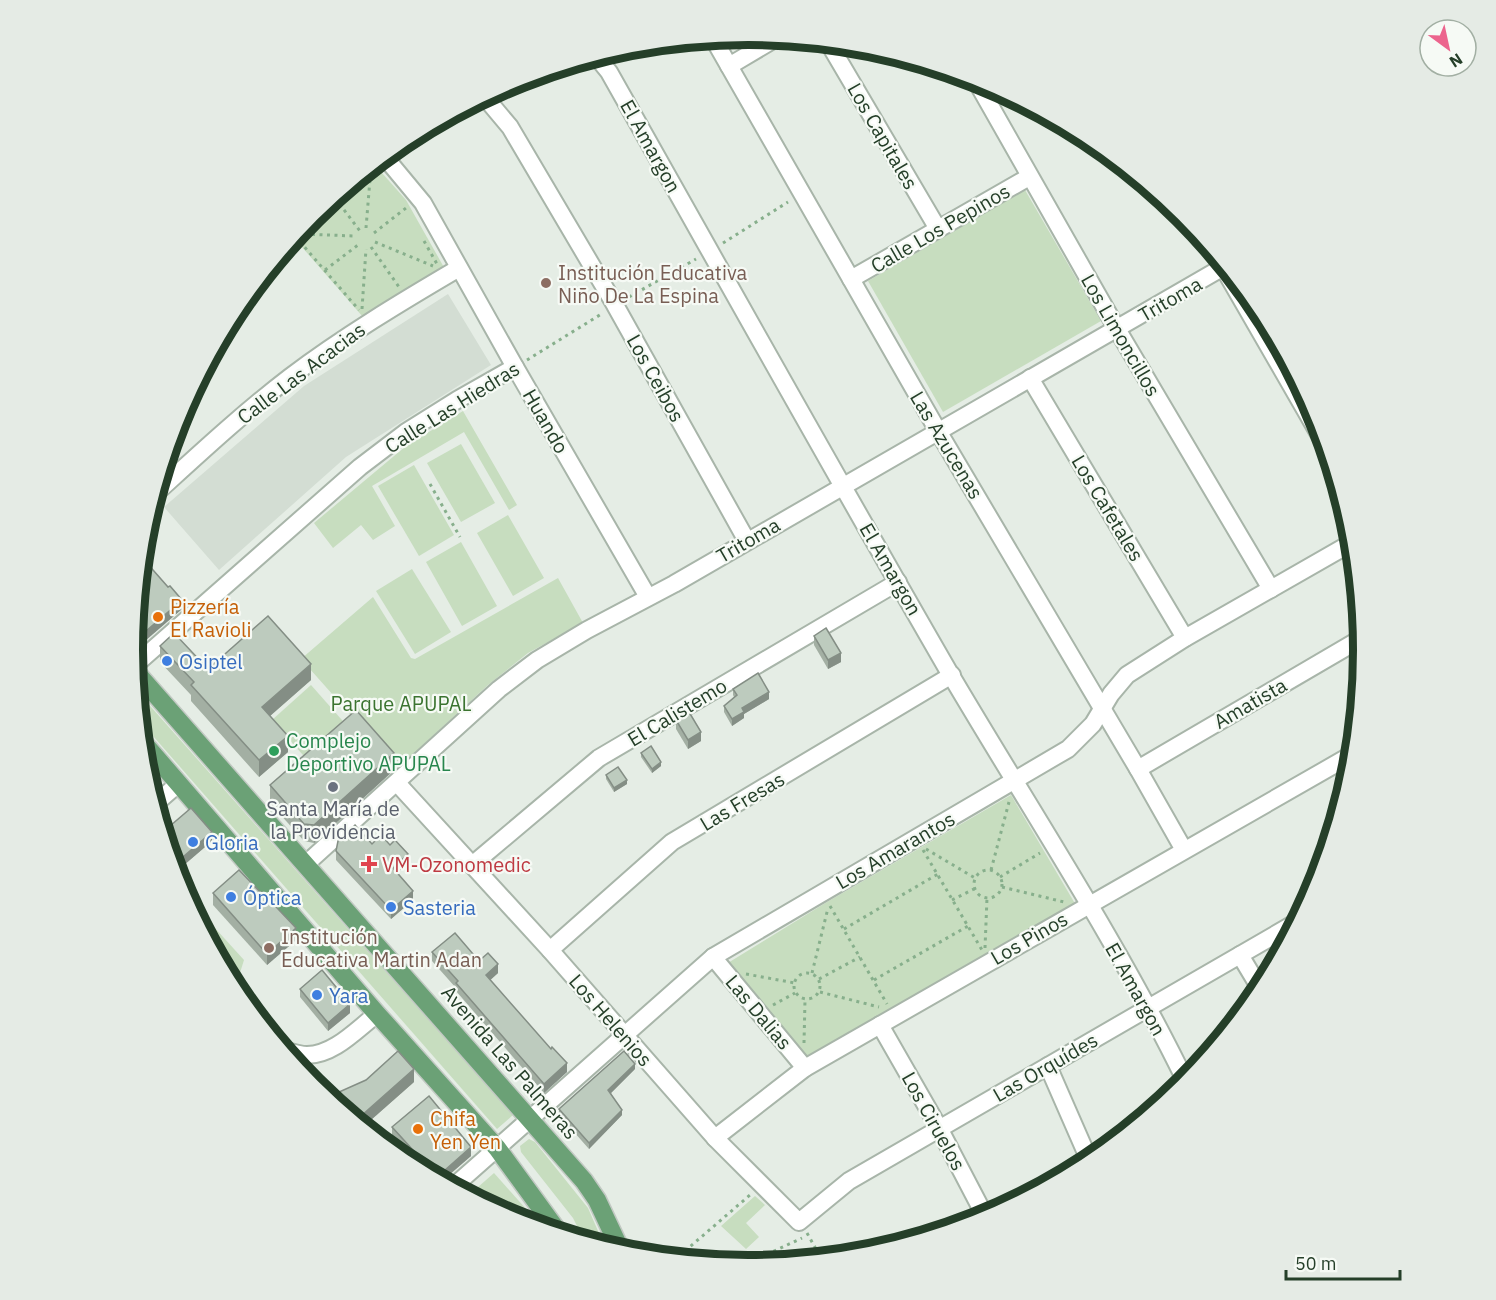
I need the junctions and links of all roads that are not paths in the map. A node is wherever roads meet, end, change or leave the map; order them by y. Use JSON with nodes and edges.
{"nodes":[{"id":1,"x":764,"y":45,"type":"edge"},
{"id":2,"x":717,"y":46,"type":"edge"},
{"id":3,"x":833,"y":51,"type":"edge"},
{"id":4,"x":602,"y":63,"type":"edge"},
{"id":5,"x":729,"y":66,"type":"junction"},
{"id":6,"x":982,"y":92,"type":"edge"},
{"id":7,"x":490,"y":103,"type":"edge"},
{"id":8,"x":390,"y":163,"type":"edge"},
{"id":9,"x":1029,"y":177,"type":"junction"},
{"id":10,"x":938,"y":229,"type":"junction"},
{"id":11,"x":1216,"y":267,"type":"edge"},
{"id":12,"x":459,"y":268,"type":"junction"},
{"id":13,"x":851,"y":279,"type":"junction"},
{"id":14,"x":1117,"y":329,"type":"junction"},
{"id":15,"x":515,"y":367,"type":"junction"},
{"id":16,"x":1030,"y":378,"type":"junction"},
{"id":17,"x":938,"y":431,"type":"junction"},
{"id":18,"x":167,"y":483,"type":"edge"},
{"id":19,"x":843,"y":485,"type":"junction"},
{"id":20,"x":747,"y":541,"type":"junction"},
{"id":21,"x":1344,"y":547,"type":"edge"},
{"id":22,"x":898,"y":582,"type":"junction"},
{"id":23,"x":1271,"y":589,"type":"junction"},
{"id":24,"x":648,"y":597,"type":"junction"},
{"id":25,"x":1185,"y":638,"type":"junction"},
{"id":26,"x":1353,"y":643,"type":"edge"},
{"id":27,"x":143,"y":660,"type":"edge"},
{"id":28,"x":952,"y":675,"type":"junction"},
{"id":29,"x":144,"y":679,"type":"edge"},
{"id":30,"x":1103,"y":709,"type":"junction"},
{"id":31,"x":152,"y":754,"type":"edge"},
{"id":32,"x":1342,"y":760,"type":"edge"},
{"id":33,"x":1138,"y":769,"type":"junction"},
{"id":34,"x":1016,"y":780,"type":"junction"},
{"id":35,"x":397,"y":783,"type":"junction"},
{"id":36,"x":178,"y":784,"type":"junction"},
{"id":37,"x":162,"y":798,"type":"edge"},
{"id":38,"x":1184,"y":850,"type":"junction"},
{"id":39,"x":306,"y":864,"type":"junction"},
{"id":40,"x":472,"y":865,"type":"junction"},
{"id":41,"x":1088,"y":904,"type":"junction"},
{"id":42,"x":1285,"y":929,"type":"edge"},
{"id":43,"x":549,"y":950,"type":"junction"},
{"id":44,"x":1240,"y":955,"type":"junction"},
{"id":45,"x":718,"y":963,"type":"junction"},
{"id":46,"x":1255,"y":980,"type":"edge"},
{"id":47,"x":1149,"y":1008,"type":"junction"},
{"id":48,"x":377,"y":1014,"type":"junction"},
{"id":49,"x":880,"y":1025,"type":"junction"},
{"id":50,"x":624,"y":1035,"type":"junction"},
{"id":51,"x":297,"y":1053,"type":"edge"},
{"id":52,"x":1048,"y":1066,"type":"junction"},
{"id":53,"x":805,"y":1068,"type":"junction"},
{"id":54,"x":1181,"y":1072,"type":"edge"},
{"id":55,"x":530,"y":1119,"type":"junction"},
{"id":56,"x":939,"y":1128,"type":"junction"},
{"id":57,"x":715,"y":1138,"type":"junction"},
{"id":58,"x":496,"y":1148,"type":"junction"},
{"id":59,"x":1086,"y":1152,"type":"edge"},
{"id":60,"x":459,"y":1182,"type":"edge"},
{"id":61,"x":979,"y":1209,"type":"edge"},
{"id":62,"x":551,"y":1222,"type":"edge"},
{"id":63,"x":804,"y":1228,"type":"joint"},
{"id":64,"x":616,"y":1240,"type":"edge"}],
"edges":[{"from":1,"to":5,"type":"street"},
{"from":2,"to":5,"type":"street","name":"Las Azucenas"},
{"from":3,"to":10,"type":"street","name":"Los Capitales"},
{"from":4,"to":19,"type":"street","name":"El Amargon"},
{"from":5,"to":13,"type":"street","name":"Las Azucenas"},
{"from":6,"to":9,"type":"street","name":"Los Limoncillos"},
{"from":7,"to":20,"type":"street","name":"Los Ceibos"},
{"from":8,"to":12,"type":"street","name":"Huando"},
{"from":9,"to":10,"type":"street","name":"Calle Los Pepinos"},
{"from":9,"to":14,"type":"street","name":"Los Limoncillos"},
{"from":10,"to":13,"type":"street","name":"Calle Los Pepinos"},
{"from":11,"to":14,"type":"street","name":"Tritoma"},
{"from":12,"to":15,"type":"street","name":"Huando"},
{"from":12,"to":18,"type":"street","name":"Calle Las Acacias"},
{"from":13,"to":17,"type":"street","name":"Las Azucenas"},
{"from":14,"to":16,"type":"street","name":"Tritoma"},
{"from":14,"to":23,"type":"street","name":"Los Limoncillos"},
{"from":15,"to":24,"type":"street","name":"Huando"},
{"from":15,"to":27,"type":"street","name":"Calle Las Hiedras"},
{"from":16,"to":17,"type":"street","name":"Tritoma"},
{"from":16,"to":25,"type":"street","name":"Los Cafetales"},
{"from":17,"to":19,"type":"street","name":"Tritoma"},
{"from":17,"to":30,"type":"street","name":"Las Azucenas"},
{"from":19,"to":20,"type":"street","name":"Tritoma"},
{"from":19,"to":22,"type":"street","name":"El Amargon"},
{"from":20,"to":24,"type":"street","name":"Tritoma"},
{"from":21,"to":23,"type":"street","name":"Los Amarantos"},
{"from":22,"to":28,"type":"street","name":"El Amargon"},
{"from":22,"to":40,"type":"street","name":"El Calistemo"},
{"from":23,"to":25,"type":"street","name":"Los Amarantos"},
{"from":24,"to":35,"type":"street","name":"Tritoma"},
{"from":25,"to":30,"type":"street","name":"Los Amarantos"},
{"from":26,"to":33,"type":"street","name":"Amatista"},
{"from":28,"to":34,"type":"street","name":"El Amargon"},
{"from":28,"to":43,"type":"street","name":"Las Fresas"},
{"from":29,"to":39,"type":"main road","name":"Avenida Las Palmeras"},
{"from":30,"to":33,"type":"street","name":"Las Azucenas"},
{"from":30,"to":34,"type":"street","name":"Los Amarantos"},
{"from":31,"to":36,"type":"main road"},
{"from":32,"to":38,"type":"street","name":"Los Pinos"},
{"from":33,"to":38,"type":"street","name":"Las Azucenas"},
{"from":34,"to":41,"type":"street","name":"El Amargon"},
{"from":34,"to":45,"type":"street","name":"Los Amarantos"},
{"from":35,"to":39,"type":"street","name":"Tritoma"},
{"from":35,"to":40,"type":"street","name":"Los Helenios"},
{"from":36,"to":37,"type":"street"},
{"from":36,"to":48,"type":"main road"},
{"from":38,"to":41,"type":"street","name":"Los Pinos"},
{"from":39,"to":55,"type":"main road","name":"Avenida Las Palmeras"},
{"from":40,"to":43,"type":"street","name":"Los Helenios"},
{"from":41,"to":47,"type":"street","name":"El Amargon"},
{"from":41,"to":49,"type":"street","name":"Los Pinos"},
{"from":42,"to":44,"type":"street","name":"Las Orquídes"},
{"from":43,"to":50,"type":"street","name":"Los Helenios"},
{"from":44,"to":46,"type":"street"},
{"from":44,"to":47,"type":"street","name":"Las Orquídes"},
{"from":45,"to":50,"type":"street","name":"Los Amarantos"},
{"from":45,"to":53,"type":"street","name":"Las Dalias"},
{"from":47,"to":52,"type":"street","name":"Las Orquídes"},
{"from":47,"to":54,"type":"street","name":"El Amargon"},
{"from":48,"to":51,"type":"street"},
{"from":48,"to":58,"type":"main road"},
{"from":49,"to":53,"type":"street","name":"Los Pinos"},
{"from":49,"to":56,"type":"street","name":"Los Ciruelos"},
{"from":50,"to":55,"type":"street","name":"Los Amarantos"},
{"from":50,"to":57,"type":"street","name":"Los Helenios"},
{"from":52,"to":56,"type":"street","name":"Las Orquídes"},
{"from":52,"to":59,"type":"street"},
{"from":53,"to":57,"type":"street","name":"Los Pinos"},
{"from":55,"to":58,"type":"street","name":"Los Amarantos"},
{"from":55,"to":64,"type":"main road","name":"Avenida Las Palmeras"},
{"from":56,"to":61,"type":"street","name":"Los Ciruelos"},
{"from":56,"to":63,"type":"street","name":"Las Orquídes"},
{"from":57,"to":63,"type":"street","name":"Los Helenios"},
{"from":58,"to":60,"type":"street","name":"Los Amarantos"},
{"from":58,"to":62,"type":"main road"}]}
